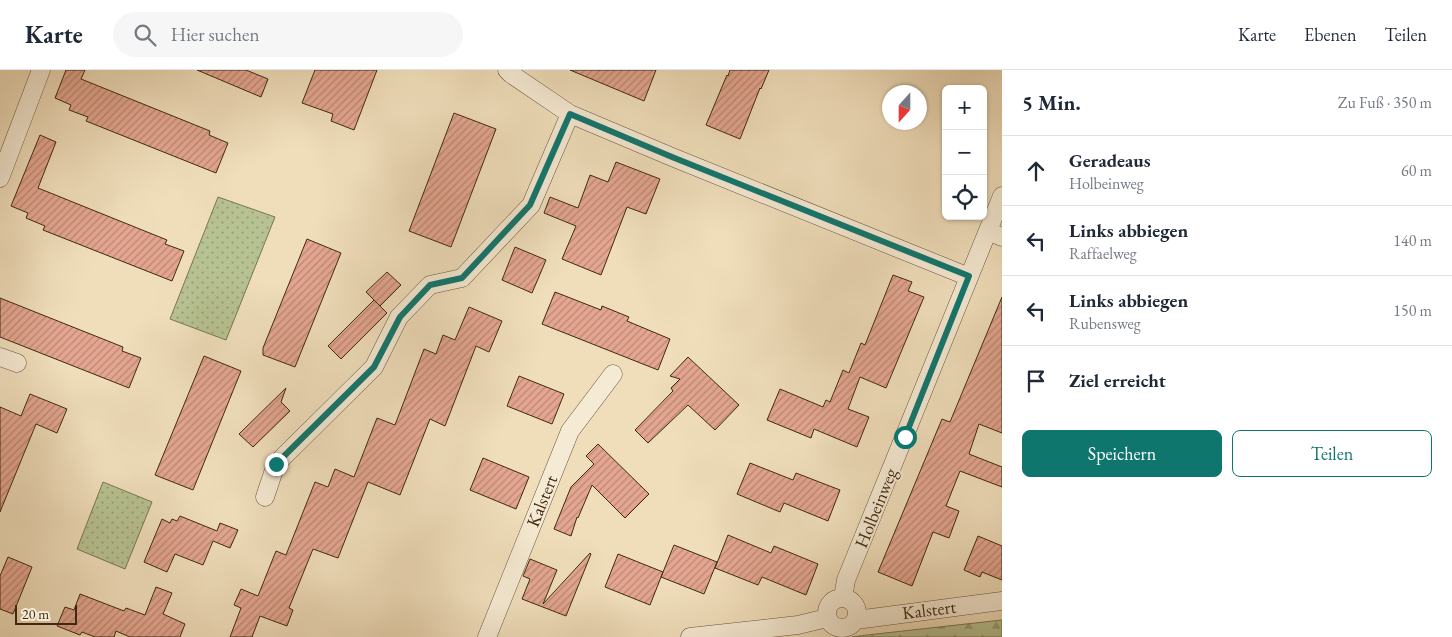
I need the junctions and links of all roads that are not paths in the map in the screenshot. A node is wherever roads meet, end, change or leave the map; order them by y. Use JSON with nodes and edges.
{"nodes":[{"id":1,"x":41,"y":70,"type":"edge"},
{"id":2,"x":507,"y":70,"type":"edge"},
{"id":3,"x":570,"y":114,"type":"junction"},
{"id":4,"x":0,"y":178,"type":"edge"},
{"id":5,"x":1002,"y":196,"type":"edge"},
{"id":6,"x":995,"y":234,"type":"edge"},
{"id":7,"x":969,"y":276,"type":"junction"},
{"id":8,"x":0,"y":357,"type":"edge"},
{"id":9,"x":17,"y":362,"type":"dead end"},
{"id":10,"x":613,"y":374,"type":"dead end"},
{"id":11,"x":265,"y":497,"type":"dead end"},
{"id":12,"x":844,"y":598,"type":"junction"},
{"id":13,"x":1002,"y":601,"type":"edge"},
{"id":14,"x":827,"y":618,"type":"junction"},
{"id":15,"x":856,"y":620,"type":"junction"},
{"id":16,"x":488,"y":637,"type":"edge"},
{"id":17,"x":690,"y":637,"type":"edge"}],
"edges":[{"from":1,"to":4,"type":"street"},
{"from":2,"to":3,"type":"street"},
{"from":3,"to":7,"type":"street"},
{"from":3,"to":11,"type":"street"},
{"from":5,"to":6,"type":"street","name":"Holbeinweg"},
{"from":6,"to":7,"type":"street","name":"Holbeinweg"},
{"from":7,"to":12,"type":"street","name":"Holbeinweg"},
{"from":8,"to":9,"type":"street"},
{"from":10,"to":16,"type":"street","name":"Kalstert"},
{"from":12,"to":14,"type":"street"},
{"from":12,"to":15,"type":"street"},
{"from":13,"to":15,"type":"street","name":"Kalstert"},
{"from":14,"to":15,"type":"street","name":"Kalstert"},
{"from":14,"to":17,"type":"street"}]}
